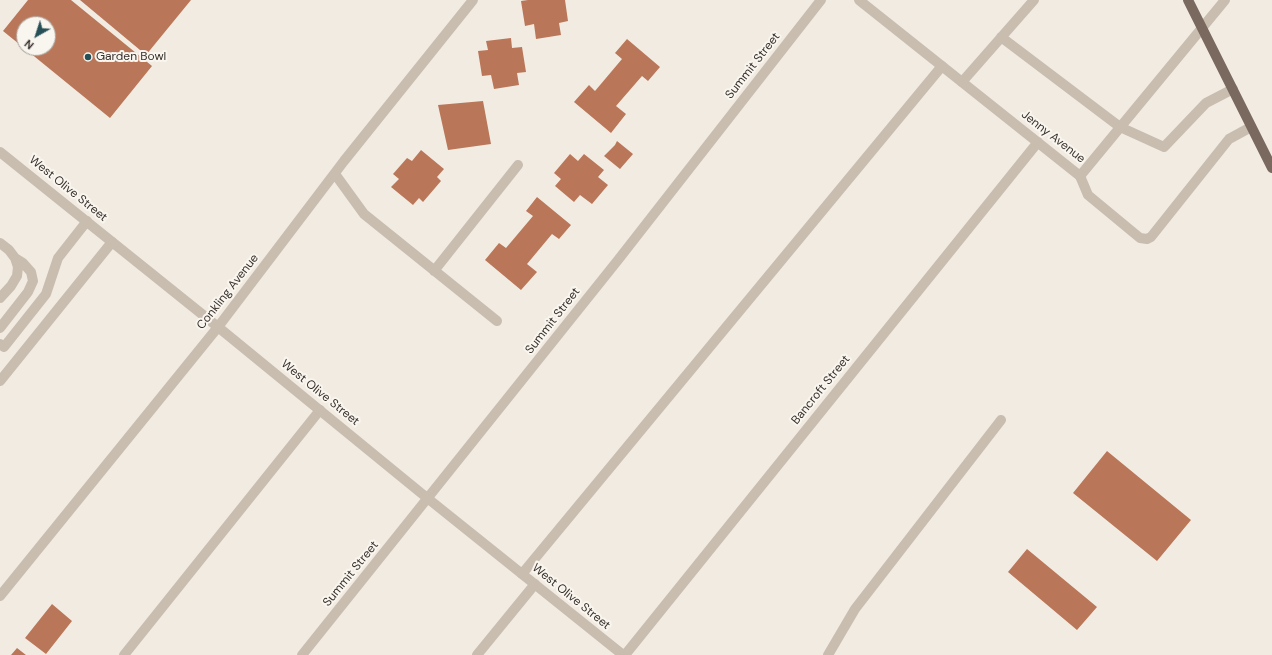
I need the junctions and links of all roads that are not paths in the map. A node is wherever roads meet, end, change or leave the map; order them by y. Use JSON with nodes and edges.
{"nodes":[{"id":1,"x":473,"y":0,"type":"edge"},
{"id":2,"x":821,"y":0,"type":"edge"},
{"id":3,"x":859,"y":0,"type":"edge"},
{"id":4,"x":1034,"y":0,"type":"edge"},
{"id":5,"x":1188,"y":0,"type":"edge"},
{"id":6,"x":1225,"y":0,"type":"edge"},
{"id":7,"x":1202,"y":28,"type":"junction"},
{"id":8,"x":1002,"y":37,"type":"junction"},
{"id":9,"x":942,"y":66,"type":"junction"},
{"id":10,"x":962,"y":82,"type":"junction"},
{"id":11,"x":1233,"y":89,"type":"junction"},
{"id":12,"x":1251,"y":126,"type":"junction"},
{"id":13,"x":1120,"y":127,"type":"junction"},
{"id":14,"x":1038,"y":142,"type":"junction"},
{"id":15,"x":0,"y":152,"type":"edge"},
{"id":16,"x":1269,"y":154,"type":"edge"},
{"id":17,"x":518,"y":165,"type":"dead end"},
{"id":18,"x":1272,"y":168,"type":"edge"},
{"id":19,"x":335,"y":174,"type":"junction"},
{"id":20,"x":1080,"y":176,"type":"junction"},
{"id":21,"x":86,"y":221,"type":"junction"},
{"id":22,"x":112,"y":242,"type":"junction"},
{"id":23,"x":0,"y":243,"type":"edge"},
{"id":24,"x":15,"y":258,"type":"junction"},
{"id":25,"x":434,"y":271,"type":"junction"},
{"id":26,"x":0,"y":298,"type":"edge"},
{"id":27,"x":497,"y":322,"type":"dead end"},
{"id":28,"x":218,"y":327,"type":"junction"},
{"id":29,"x":0,"y":328,"type":"edge"},
{"id":30,"x":0,"y":344,"type":"edge"},
{"id":31,"x":0,"y":381,"type":"edge"},
{"id":32,"x":320,"y":410,"type":"junction"},
{"id":33,"x":1001,"y":420,"type":"dead end"},
{"id":34,"x":428,"y":499,"type":"junction"},
{"id":35,"x":522,"y":574,"type":"junction"},
{"id":36,"x":535,"y":584,"type":"junction"},
{"id":37,"x":0,"y":596,"type":"edge"},
{"id":38,"x":124,"y":655,"type":"edge"},
{"id":39,"x":302,"y":655,"type":"edge"},
{"id":40,"x":477,"y":655,"type":"edge"},
{"id":41,"x":624,"y":655,"type":"edge"},
{"id":42,"x":828,"y":655,"type":"edge"}],
"edges":[{"from":1,"to":19,"type":"street","name":"Conkling Avenue"},
{"from":2,"to":34,"type":"street","name":"Summit Street"},
{"from":3,"to":9,"type":"street","name":"Jenny Avenue"},
{"from":4,"to":8,"type":"street"},
{"from":5,"to":7,"type":"main road"},
{"from":6,"to":7,"type":"street","name":"Jenny Avenue"},
{"from":7,"to":11,"type":"main road"},
{"from":7,"to":13,"type":"street","name":"Jenny Avenue"},
{"from":8,"to":10,"type":"street"},
{"from":8,"to":13,"type":"street"},
{"from":9,"to":10,"type":"street","name":"Jenny Avenue"},
{"from":9,"to":35,"type":"street"},
{"from":10,"to":14,"type":"street","name":"Jenny Avenue"},
{"from":11,"to":12,"type":"main road"},
{"from":11,"to":13,"type":"street"},
{"from":12,"to":16,"type":"main road"},
{"from":12,"to":20,"type":"street"},
{"from":13,"to":20,"type":"street","name":"Jenny Avenue"},
{"from":14,"to":20,"type":"street","name":"Jenny Avenue"},
{"from":14,"to":41,"type":"street","name":"Bancroft Street"},
{"from":15,"to":21,"type":"street","name":"West Olive Street"},
{"from":16,"to":18,"type":"main road"},
{"from":17,"to":25,"type":"street"},
{"from":19,"to":25,"type":"street"},
{"from":19,"to":28,"type":"street","name":"Conkling Avenue"},
{"from":21,"to":22,"type":"street","name":"West Olive Street"},
{"from":21,"to":30,"type":"street"},
{"from":22,"to":28,"type":"street","name":"West Olive Street"},
{"from":22,"to":31,"type":"street"},
{"from":23,"to":24,"type":"street"},
{"from":24,"to":26,"type":"street"},
{"from":24,"to":29,"type":"street"},
{"from":25,"to":27,"type":"street"},
{"from":28,"to":32,"type":"street","name":"West Olive Street"},
{"from":28,"to":37,"type":"street","name":"Conkling Avenue"},
{"from":32,"to":34,"type":"street","name":"West Olive Street"},
{"from":32,"to":38,"type":"street"},
{"from":33,"to":42,"type":"street"},
{"from":34,"to":35,"type":"street","name":"West Olive Street"},
{"from":34,"to":39,"type":"street","name":"Summit Street"},
{"from":35,"to":36,"type":"street","name":"West Olive Street"},
{"from":36,"to":40,"type":"street"},
{"from":36,"to":41,"type":"street","name":"West Olive Street"}]}
